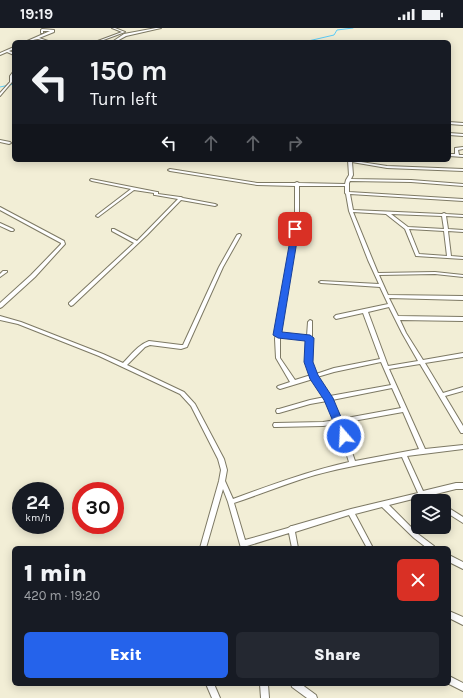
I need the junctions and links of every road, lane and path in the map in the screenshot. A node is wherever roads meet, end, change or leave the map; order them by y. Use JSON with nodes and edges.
{"nodes":[{"id":1,"x":113,"y":28,"type":"edge"},
{"id":2,"x":124,"y":28,"type":"edge"},
{"id":3,"x":160,"y":28,"type":"edge"},
{"id":4,"x":119,"y":30,"type":"junction"},
{"id":5,"x":42,"y":32,"type":"dead end"},
{"id":6,"x":124,"y":32,"type":"junction"},
{"id":7,"x":127,"y":34,"type":"junction"},
{"id":8,"x":37,"y":38,"type":"junction"},
{"id":9,"x":32,"y":40,"type":"edge"},
{"id":10,"x":44,"y":40,"type":"edge"},
{"id":11,"x":102,"y":40,"type":"edge"},
{"id":12,"x":116,"y":40,"type":"edge"},
{"id":13,"x":12,"y":49,"type":"edge"},
{"id":14,"x":6,"y":51,"type":"junction"},
{"id":15,"x":12,"y":53,"type":"edge"},
{"id":16,"x":0,"y":54,"type":"edge"},
{"id":17,"x":12,"y":75,"type":"edge"},
{"id":18,"x":0,"y":95,"type":"edge"},
{"id":19,"x":451,"y":124,"type":"edge"},
{"id":20,"x":463,"y":124,"type":"edge"},
{"id":21,"x":451,"y":134,"type":"edge"},
{"id":22,"x":463,"y":134,"type":"edge"},
{"id":23,"x":0,"y":141,"type":"edge"},
{"id":24,"x":8,"y":143,"type":"dead end"},
{"id":25,"x":463,"y":148,"type":"edge"},
{"id":26,"x":451,"y":155,"type":"edge"},
{"id":27,"x":457,"y":155,"type":"junction"},
{"id":28,"x":463,"y":156,"type":"edge"},
{"id":29,"x":350,"y":162,"type":"edge"},
{"id":30,"x":356,"y":162,"type":"edge"},
{"id":31,"x":170,"y":170,"type":"dead end"},
{"id":32,"x":463,"y":170,"type":"edge"},
{"id":33,"x":92,"y":180,"type":"dead end"},
{"id":34,"x":348,"y":180,"type":"junction"},
{"id":35,"x":297,"y":183,"type":"junction"},
{"id":36,"x":347,"y":185,"type":"junction"},
{"id":37,"x":463,"y":186,"type":"edge"},
{"id":38,"x":133,"y":189,"type":"junction"},
{"id":39,"x":347,"y":193,"type":"junction"},
{"id":40,"x":181,"y":198,"type":"junction"},
{"id":41,"x":463,"y":200,"type":"edge"},
{"id":42,"x":215,"y":205,"type":"dead end"},
{"id":43,"x":0,"y":208,"type":"edge"},
{"id":44,"x":351,"y":211,"type":"junction"},
{"id":45,"x":386,"y":212,"type":"junction"},
{"id":46,"x":444,"y":214,"type":"junction"},
{"id":47,"x":98,"y":216,"type":"dead end"},
{"id":48,"x":463,"y":216,"type":"edge"},
{"id":49,"x":0,"y":224,"type":"edge"},
{"id":50,"x":408,"y":228,"type":"junction"},
{"id":51,"x":12,"y":230,"type":"dead end"},
{"id":52,"x":113,"y":230,"type":"dead end"},
{"id":53,"x":446,"y":230,"type":"junction"},
{"id":54,"x":463,"y":231,"type":"edge"},
{"id":55,"x":239,"y":235,"type":"dead end"},
{"id":56,"x":136,"y":242,"type":"junction"},
{"id":57,"x":449,"y":257,"type":"junction"},
{"id":58,"x":463,"y":258,"type":"edge"},
{"id":59,"x":5,"y":272,"type":"dead end"},
{"id":60,"x":377,"y":274,"type":"junction"},
{"id":61,"x":0,"y":276,"type":"edge"},
{"id":62,"x":463,"y":276,"type":"edge"},
{"id":63,"x":321,"y":282,"type":"dead end"},
{"id":64,"x":382,"y":286,"type":"junction"},
{"id":65,"x":386,"y":296,"type":"junction"},
{"id":66,"x":463,"y":298,"type":"edge"},
{"id":67,"x":71,"y":304,"type":"dead end"},
{"id":68,"x":390,"y":305,"type":"junction"},
{"id":69,"x":0,"y":306,"type":"edge"},
{"id":70,"x":365,"y":311,"type":"junction"},
{"id":71,"x":336,"y":317,"type":"dead end"},
{"id":72,"x":0,"y":318,"type":"edge"},
{"id":73,"x":397,"y":318,"type":"junction"},
{"id":74,"x":463,"y":319,"type":"edge"},
{"id":75,"x":310,"y":322,"type":"dead end"},
{"id":76,"x":278,"y":335,"type":"junction"},
{"id":77,"x":310,"y":338,"type":"junction"},
{"id":78,"x":463,"y":355,"type":"edge"},
{"id":79,"x":383,"y":360,"type":"junction"},
{"id":80,"x":422,"y":363,"type":"junction"},
{"id":81,"x":123,"y":366,"type":"junction"},
{"id":82,"x":386,"y":368,"type":"junction"},
{"id":83,"x":314,"y":376,"type":"junction"},
{"id":84,"x":294,"y":383,"type":"junction"},
{"id":85,"x":394,"y":386,"type":"junction"},
{"id":86,"x":280,"y":387,"type":"dead end"},
{"id":87,"x":463,"y":389,"type":"edge"},
{"id":88,"x":441,"y":394,"type":"junction"},
{"id":89,"x":328,"y":398,"type":"junction"},
{"id":90,"x":405,"y":410,"type":"junction"},
{"id":91,"x":279,"y":411,"type":"dead end"},
{"id":92,"x":339,"y":421,"type":"junction"},
{"id":93,"x":461,"y":423,"type":"edge"},
{"id":94,"x":276,"y":425,"type":"dead end"},
{"id":95,"x":463,"y":431,"type":"edge"},
{"id":96,"x":463,"y":446,"type":"edge"},
{"id":97,"x":423,"y":451,"type":"junction"},
{"id":98,"x":404,"y":455,"type":"junction"},
{"id":99,"x":353,"y":464,"type":"junction"},
{"id":100,"x":222,"y":481,"type":"junction"},
{"id":101,"x":463,"y":486,"type":"edge"},
{"id":102,"x":422,"y":494,"type":"edge"},
{"id":103,"x":426,"y":494,"type":"edge"},
{"id":104,"x":411,"y":498,"type":"edge"},
{"id":105,"x":231,"y":502,"type":"junction"},
{"id":106,"x":383,"y":504,"type":"junction"},
{"id":107,"x":351,"y":512,"type":"junction"},
{"id":108,"x":451,"y":512,"type":"edge"},
{"id":109,"x":463,"y":520,"type":"edge"},
{"id":110,"x":291,"y":529,"type":"junction"},
{"id":111,"x":204,"y":546,"type":"edge"},
{"id":112,"x":243,"y":546,"type":"edge"},
{"id":113,"x":295,"y":546,"type":"edge"},
{"id":114,"x":369,"y":546,"type":"edge"},
{"id":115,"x":429,"y":546,"type":"edge"},
{"id":116,"x":451,"y":559,"type":"edge"},
{"id":117,"x":463,"y":566,"type":"edge"},
{"id":118,"x":451,"y":615,"type":"edge"},
{"id":119,"x":463,"y":621,"type":"edge"},
{"id":120,"x":451,"y":681,"type":"edge"},
{"id":121,"x":211,"y":686,"type":"edge"},
{"id":122,"x":264,"y":686,"type":"edge"},
{"id":123,"x":298,"y":686,"type":"edge"},
{"id":124,"x":463,"y":687,"type":"edge"},
{"id":125,"x":216,"y":698,"type":"edge"},
{"id":126,"x":265,"y":698,"type":"edge"},
{"id":127,"x":313,"y":698,"type":"edge"}],
"edges":[{"from":1,"to":4,"type":"street"},
{"from":2,"to":4,"type":"street"},
{"from":3,"to":7,"type":"street"},
{"from":4,"to":6,"type":"street"},
{"from":5,"to":8,"type":"street"},
{"from":6,"to":7,"type":"street"},
{"from":6,"to":11,"type":"street"},
{"from":7,"to":12,"type":"street"},
{"from":8,"to":9,"type":"street"},
{"from":8,"to":10,"type":"street"},
{"from":13,"to":14,"type":"street"},
{"from":14,"to":15,"type":"street"},
{"from":14,"to":16,"type":"street"},
{"from":17,"to":18,"type":"street"},
{"from":19,"to":20,"type":"street"},
{"from":21,"to":22,"type":"street"},
{"from":23,"to":24,"type":"street"},
{"from":25,"to":27,"type":"street"},
{"from":26,"to":27,"type":"street"},
{"from":27,"to":28,"type":"street"},
{"from":29,"to":34,"type":"street"},
{"from":30,"to":32,"type":"street"},
{"from":31,"to":35,"type":"street"},
{"from":33,"to":38,"type":"street"},
{"from":34,"to":36,"type":"street"},
{"from":34,"to":37,"type":"street"},
{"from":35,"to":36,"type":"street"},
{"from":35,"to":76,"type":"street"},
{"from":36,"to":39,"type":"street"},
{"from":38,"to":40,"type":"street"},
{"from":38,"to":47,"type":"street"},
{"from":39,"to":41,"type":"street"},
{"from":39,"to":44,"type":"street"},
{"from":40,"to":42,"type":"street"},
{"from":40,"to":56,"type":"street"},
{"from":43,"to":69,"type":"street"},
{"from":44,"to":45,"type":"street"},
{"from":44,"to":60,"type":"street"},
{"from":45,"to":46,"type":"street"},
{"from":45,"to":50,"type":"street"},
{"from":46,"to":48,"type":"street"},
{"from":46,"to":53,"type":"street"},
{"from":49,"to":51,"type":"street"},
{"from":50,"to":53,"type":"street"},
{"from":50,"to":57,"type":"street"},
{"from":52,"to":56,"type":"street"},
{"from":53,"to":54,"type":"street"},
{"from":53,"to":57,"type":"street"},
{"from":55,"to":81,"type":"street"},
{"from":56,"to":67,"type":"street"},
{"from":57,"to":58,"type":"street"},
{"from":59,"to":61,"type":"street"},
{"from":60,"to":62,"type":"street"},
{"from":60,"to":64,"type":"street"},
{"from":63,"to":64,"type":"street"},
{"from":64,"to":65,"type":"street"},
{"from":65,"to":66,"type":"street"},
{"from":65,"to":68,"type":"street"},
{"from":68,"to":70,"type":"street"},
{"from":68,"to":73,"type":"street"},
{"from":70,"to":71,"type":"street"},
{"from":70,"to":79,"type":"street"},
{"from":72,"to":81,"type":"street"},
{"from":73,"to":74,"type":"street"},
{"from":73,"to":80,"type":"street"},
{"from":75,"to":77,"type":"street"},
{"from":76,"to":77,"type":"street"},
{"from":76,"to":84,"type":"street"},
{"from":77,"to":83,"type":"street"},
{"from":78,"to":80,"type":"street"},
{"from":79,"to":82,"type":"street"},
{"from":79,"to":83,"type":"street"},
{"from":80,"to":82,"type":"street"},
{"from":80,"to":88,"type":"street"},
{"from":81,"to":100,"type":"street"},
{"from":82,"to":85,"type":"street"},
{"from":83,"to":84,"type":"street"},
{"from":83,"to":89,"type":"street"},
{"from":84,"to":86,"type":"street"},
{"from":85,"to":89,"type":"street"},
{"from":85,"to":90,"type":"street"},
{"from":87,"to":88,"type":"street"},
{"from":88,"to":93,"type":"street"},
{"from":89,"to":91,"type":"street"},
{"from":89,"to":92,"type":"street"},
{"from":90,"to":92,"type":"street"},
{"from":90,"to":97,"type":"street"},
{"from":92,"to":94,"type":"street"},
{"from":92,"to":99,"type":"street"},
{"from":93,"to":95,"type":"street"},
{"from":96,"to":97,"type":"street"},
{"from":97,"to":98,"type":"street"},
{"from":98,"to":99,"type":"street"},
{"from":98,"to":102,"type":"street"},
{"from":99,"to":105,"type":"street"},
{"from":100,"to":105,"type":"street"},
{"from":100,"to":111,"type":"street"},
{"from":101,"to":103,"type":"street"},
{"from":104,"to":106,"type":"street"},
{"from":105,"to":112,"type":"street"},
{"from":106,"to":107,"type":"street"},
{"from":106,"to":115,"type":"street"},
{"from":107,"to":110,"type":"street"},
{"from":107,"to":114,"type":"street"},
{"from":108,"to":109,"type":"street"},
{"from":110,"to":112,"type":"street"},
{"from":110,"to":113,"type":"street"},
{"from":116,"to":117,"type":"street"},
{"from":118,"to":119,"type":"street"},
{"from":120,"to":124,"type":"street"},
{"from":121,"to":125,"type":"street"},
{"from":122,"to":126,"type":"street"},
{"from":123,"to":127,"type":"street"}]}
